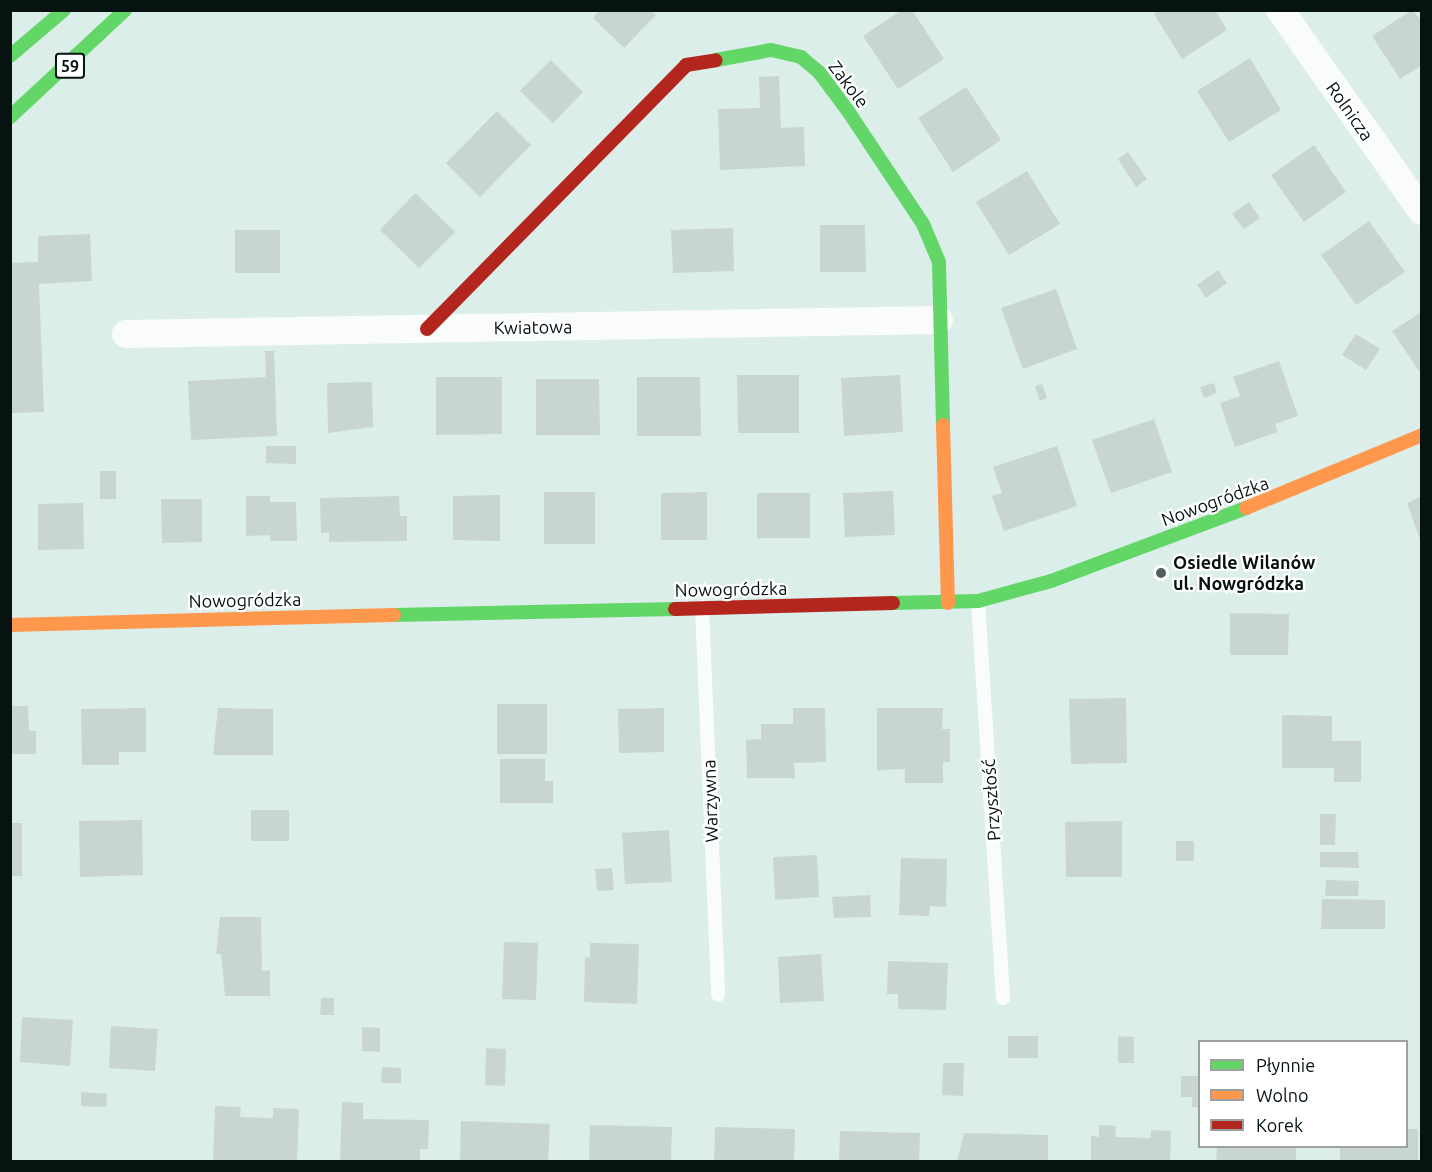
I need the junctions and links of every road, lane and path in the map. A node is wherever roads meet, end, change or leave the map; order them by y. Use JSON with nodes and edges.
{"nodes":[{"id":1,"x":64,"y":10,"type":"edge"},
{"id":2,"x":125,"y":10,"type":"edge"},
{"id":3,"x":1280,"y":10,"type":"edge"},
{"id":4,"x":10,"y":56,"type":"edge"},
{"id":5,"x":10,"y":117,"type":"edge"},
{"id":6,"x":1422,"y":211,"type":"edge"},
{"id":7,"x":939,"y":320,"type":"junction"},
{"id":8,"x":427,"y":329,"type":"junction"},
{"id":9,"x":126,"y":334,"type":"dead end"},
{"id":10,"x":1422,"y":435,"type":"edge"},
{"id":11,"x":978,"y":601,"type":"junction"},
{"id":12,"x":948,"y":603,"type":"junction"},
{"id":13,"x":702,"y":606,"type":"junction"},
{"id":14,"x":10,"y":625,"type":"edge"},
{"id":15,"x":718,"y":995,"type":"dead end"},
{"id":16,"x":1004,"y":998,"type":"dead end"}],
"edges":[{"from":1,"to":4,"type":"street","number":"59"},
{"from":2,"to":5,"type":"street","number":"59"},
{"from":3,"to":6,"type":"street","name":"Rolnicza"},
{"from":7,"to":8,"type":"street","name":"Kwiatowa"},
{"from":7,"to":8,"type":"street","name":"Zakole"},
{"from":7,"to":12,"type":"street","name":"Zakole"},
{"from":8,"to":9,"type":"street","name":"Kwiatowa"},
{"from":10,"to":11,"type":"street","name":"Nowogródzka"},
{"from":11,"to":12,"type":"street","name":"Nowogródzka"},
{"from":11,"to":16,"type":"lane","name":"Przyszłość"},
{"from":12,"to":13,"type":"street","name":"Nowogródzka"},
{"from":13,"to":14,"type":"street","name":"Nowogródzka"},
{"from":13,"to":15,"type":"lane","name":"Warzywna"}]}
